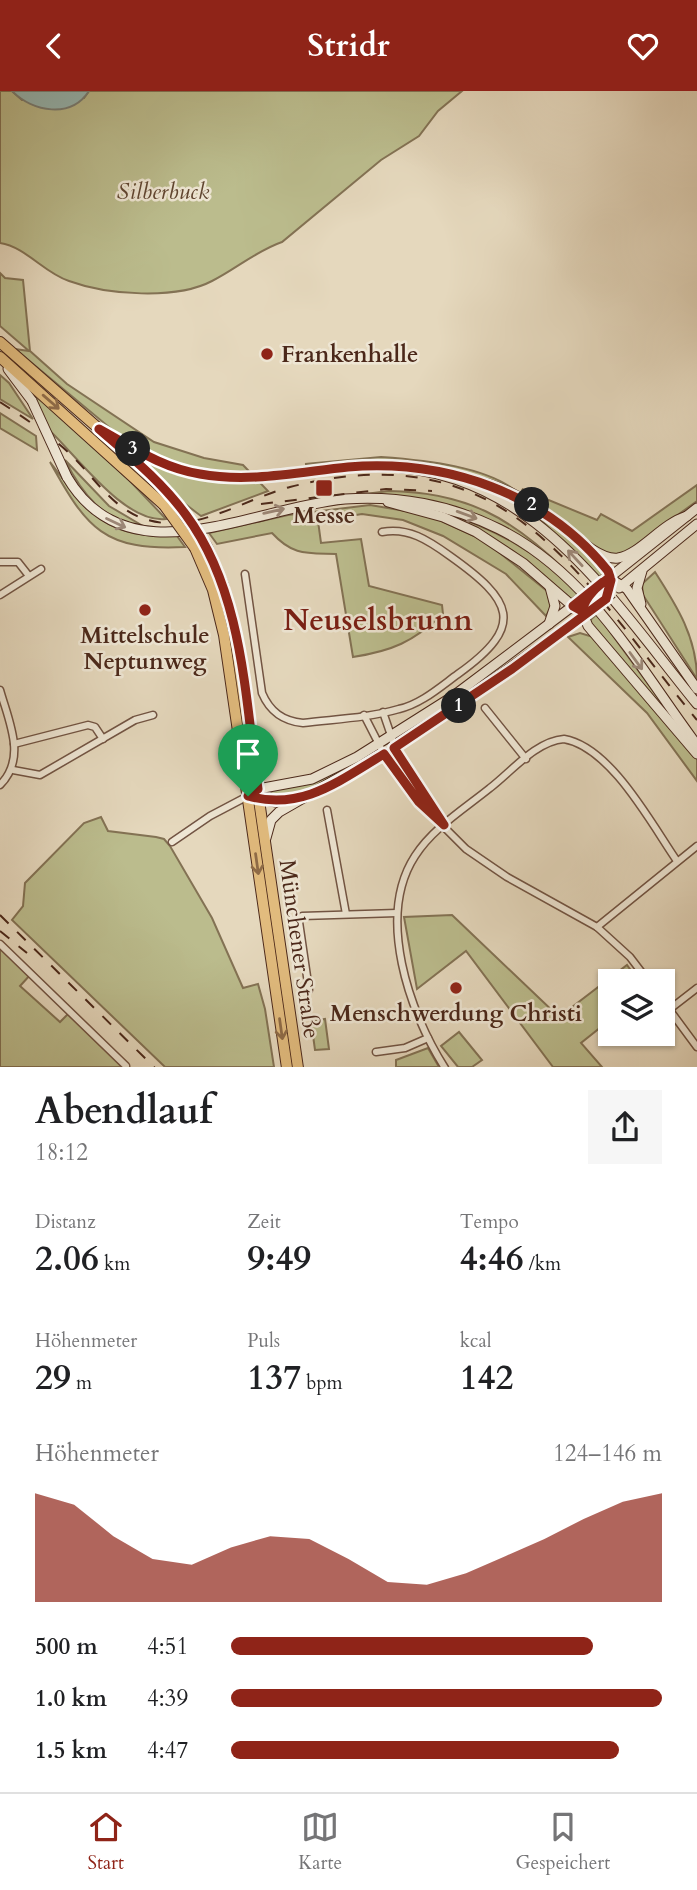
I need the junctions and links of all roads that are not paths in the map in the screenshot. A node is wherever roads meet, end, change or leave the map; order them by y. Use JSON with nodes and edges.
{"nodes":[{"id":1,"x":0,"y":342,"type":"edge"},
{"id":2,"x":0,"y":358,"type":"edge"},
{"id":3,"x":99,"y":429,"type":"junction"},
{"id":4,"x":458,"y":478,"type":"junction"},
{"id":5,"x":376,"y":498,"type":"junction"},
{"id":6,"x":697,"y":508,"type":"edge"},
{"id":7,"x":687,"y":516,"type":"junction"},
{"id":8,"x":697,"y":524,"type":"edge"},
{"id":9,"x":382,"y":532,"type":"dead end"},
{"id":10,"x":583,"y":543,"type":"junction"},
{"id":11,"x":0,"y":562,"type":"edge"},
{"id":12,"x":41,"y":569,"type":"dead end"},
{"id":13,"x":642,"y":569,"type":"junction"},
{"id":14,"x":245,"y":573,"type":"dead end"},
{"id":15,"x":29,"y":576,"type":"junction"},
{"id":16,"x":550,"y":585,"type":"junction"},
{"id":17,"x":622,"y":585,"type":"junction"},
{"id":18,"x":608,"y":586,"type":"junction"},
{"id":19,"x":0,"y":595,"type":"edge"},
{"id":20,"x":573,"y":606,"type":"junction"},
{"id":21,"x":586,"y":608,"type":"junction"},
{"id":22,"x":644,"y":612,"type":"junction"},
{"id":23,"x":549,"y":625,"type":"junction"},
{"id":24,"x":594,"y":633,"type":"junction"},
{"id":25,"x":552,"y":640,"type":"junction"},
{"id":26,"x":697,"y":689,"type":"edge"},
{"id":27,"x":0,"y":690,"type":"edge"},
{"id":28,"x":697,"y":704,"type":"edge"},
{"id":29,"x":485,"y":708,"type":"dead end"},
{"id":30,"x":383,"y":712,"type":"junction"},
{"id":31,"x":153,"y":715,"type":"dead end"},
{"id":32,"x":364,"y":715,"type":"junction"},
{"id":33,"x":389,"y":737,"type":"junction"},
{"id":34,"x":103,"y":739,"type":"junction"},
{"id":35,"x":14,"y":744,"type":"junction"},
{"id":36,"x":378,"y":744,"type":"junction"},
{"id":37,"x":697,"y":745,"type":"edge"},
{"id":38,"x":394,"y":748,"type":"junction"},
{"id":39,"x":384,"y":754,"type":"junction"},
{"id":40,"x":697,"y":754,"type":"edge"},
{"id":41,"x":526,"y":759,"type":"junction"},
{"id":42,"x":13,"y":770,"type":"junction"},
{"id":43,"x":0,"y":785,"type":"edge"},
{"id":44,"x":258,"y":794,"type":"junction"},
{"id":45,"x":248,"y":796,"type":"junction"},
{"id":46,"x":305,"y":798,"type":"junction"},
{"id":47,"x":327,"y":810,"type":"dead end"},
{"id":48,"x":444,"y":825,"type":"junction"},
{"id":49,"x":172,"y":842,"type":"dead end"},
{"id":50,"x":265,"y":843,"type":"junction"},
{"id":51,"x":697,"y":846,"type":"edge"},
{"id":52,"x":677,"y":861,"type":"junction"},
{"id":53,"x":397,"y":913,"type":"junction"},
{"id":54,"x":346,"y":914,"type":"junction"},
{"id":55,"x":597,"y":927,"type":"junction"},
{"id":56,"x":0,"y":944,"type":"edge"},
{"id":57,"x":639,"y":969,"type":"edge"},
{"id":58,"x":697,"y":988,"type":"edge"},
{"id":59,"x":309,"y":990,"type":"dead end"},
{"id":60,"x":675,"y":1005,"type":"edge"},
{"id":61,"x":675,"y":1016,"type":"edge"},
{"id":62,"x":428,"y":1038,"type":"junction"},
{"id":63,"x":697,"y":1047,"type":"edge"},
{"id":64,"x":376,"y":1052,"type":"dead end"},
{"id":65,"x":126,"y":1066,"type":"dead end"},
{"id":66,"x":286,"y":1067,"type":"edge"},
{"id":67,"x":298,"y":1067,"type":"edge"},
{"id":68,"x":445,"y":1067,"type":"edge"}],
"edges":[{"from":1,"to":3,"type":"main road","name":"Münchener Straße"},
{"from":2,"to":5,"type":"main road","one_way":true,"bridge":true},
{"from":2,"to":45,"type":"main road","name":"Münchener Straße","one_way":true,"bridge":true},
{"from":3,"to":4,"type":"main road"},
{"from":3,"to":44,"type":"main road","name":"Münchener Straße","bridge":true},
{"from":4,"to":10,"type":"main road"},
{"from":28,"to":4,"type":"main road","one_way":true},
{"from":5,"to":16,"type":"main road"},
{"from":5,"to":37,"type":"main road","one_way":true},
{"from":6,"to":7,"type":"main road"},
{"from":7,"to":10,"type":"main road"},
{"from":7,"to":18,"type":"main road"},
{"from":8,"to":13,"type":"main road"},
{"from":9,"to":30,"type":"street"},
{"from":10,"to":18,"type":"main road"},
{"from":11,"to":15,"type":"street"},
{"from":12,"to":15,"type":"street"},
{"from":13,"to":17,"type":"main road"},
{"from":13,"to":22,"type":"main road"},
{"from":14,"to":32,"type":"street"},
{"from":15,"to":19,"type":"street"},
{"from":16,"to":20,"type":"main road"},
{"from":16,"to":23,"type":"main road"},
{"from":17,"to":18,"type":"main road"},
{"from":17,"to":22,"type":"main road"},
{"from":18,"to":21,"type":"main road","bridge":true},
{"from":18,"to":21,"type":"main road","bridge":true},
{"from":20,"to":21,"type":"main road"},
{"from":20,"to":23,"type":"main road"},
{"from":21,"to":24,"type":"main road"},
{"from":21,"to":25,"type":"main road"},
{"from":22,"to":26,"type":"main road"},
{"from":23,"to":33,"type":"main road"},
{"from":24,"to":25,"type":"main road"},
{"from":24,"to":40,"type":"main road"},
{"from":25,"to":38,"type":"main road"},
{"from":27,"to":35,"type":"street"},
{"from":29,"to":41,"type":"street"},
{"from":30,"to":32,"type":"street"},
{"from":30,"to":33,"type":"street"},
{"from":31,"to":34,"type":"street"},
{"from":32,"to":36,"type":"street"},
{"from":33,"to":36,"type":"main road"},
{"from":33,"to":38,"type":"street"},
{"from":34,"to":35,"type":"street"},
{"from":34,"to":42,"type":"street"},
{"from":35,"to":42,"type":"street"},
{"from":36,"to":39,"type":"street"},
{"from":36,"to":44,"type":"main road"},
{"from":38,"to":39,"type":"main road"},
{"from":38,"to":48,"type":"street"},
{"from":39,"to":46,"type":"main road"},
{"from":39,"to":48,"type":"street"},
{"from":41,"to":48,"type":"street"},
{"from":41,"to":52,"type":"street"},
{"from":42,"to":43,"type":"street"},
{"from":44,"to":45,"type":"main road"},
{"from":44,"to":46,"type":"main road"},
{"from":44,"to":50,"type":"main road","name":"Münchener Straße"},
{"from":45,"to":49,"type":"street"},
{"from":45,"to":66,"type":"main road","name":"Münchener Straße","one_way":true},
{"from":46,"to":50,"type":"main road"},
{"from":47,"to":54,"type":"street"},
{"from":48,"to":53,"type":"street"},
{"from":48,"to":55,"type":"street"},
{"from":50,"to":67,"type":"main road","name":"Münchener Straße"},
{"from":51,"to":52,"type":"street"},
{"from":52,"to":55,"type":"street"},
{"from":53,"to":54,"type":"street"},
{"from":53,"to":62,"type":"street"},
{"from":54,"to":59,"type":"street"},
{"from":55,"to":57,"type":"street"},
{"from":56,"to":65,"type":"street"},
{"from":58,"to":60,"type":"street"},
{"from":61,"to":63,"type":"street"},
{"from":62,"to":64,"type":"street"},
{"from":62,"to":68,"type":"street"}]}
